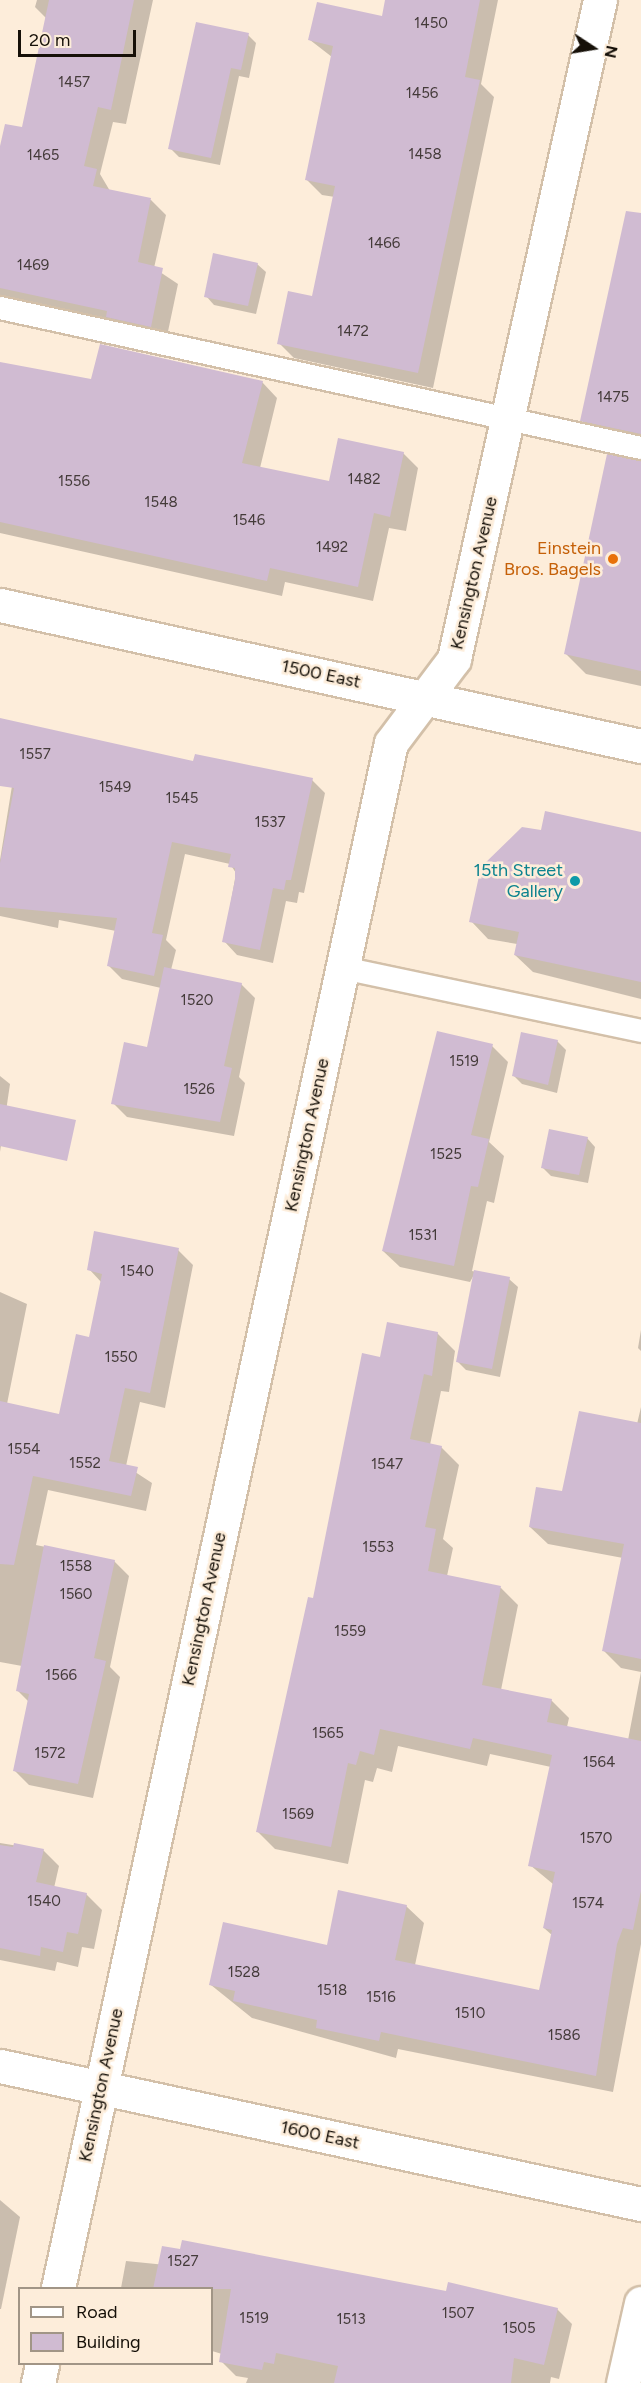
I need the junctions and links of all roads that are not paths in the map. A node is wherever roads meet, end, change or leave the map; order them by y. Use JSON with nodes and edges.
{"nodes":[{"id":1,"x":600,"y":0,"type":"edge"},
{"id":2,"x":0,"y":308,"type":"edge"},
{"id":3,"x":509,"y":418,"type":"junction"},
{"id":4,"x":641,"y":448,"type":"edge"},
{"id":5,"x":0,"y":605,"type":"edge"},
{"id":6,"x":424,"y":697,"type":"junction"},
{"id":7,"x":641,"y":746,"type":"edge"},
{"id":8,"x":343,"y":968,"type":"junction"},
{"id":9,"x":641,"y":1031,"type":"edge"},
{"id":10,"x":0,"y":2066,"type":"edge"},
{"id":11,"x":101,"y":2088,"type":"junction"},
{"id":12,"x":641,"y":2204,"type":"edge"},
{"id":13,"x":58,"y":2287,"type":"edge"},
{"id":14,"x":641,"y":2303,"type":"edge"},
{"id":15,"x":623,"y":2383,"type":"edge"}],
"edges":[{"from":1,"to":3,"type":"street","name":"Kensington Avenue"},
{"from":2,"to":3,"type":"lane"},
{"from":3,"to":4,"type":"lane"},
{"from":3,"to":6,"type":"street","name":"Kensington Avenue"},
{"from":5,"to":6,"type":"street","name":"1500 East"},
{"from":6,"to":7,"type":"street","name":"1500 East"},
{"from":6,"to":8,"type":"street","name":"Kensington Avenue"},
{"from":8,"to":9,"type":"lane"},
{"from":8,"to":11,"type":"street","name":"Kensington Avenue"},
{"from":10,"to":11,"type":"street","name":"1600 East"},
{"from":11,"to":12,"type":"street","name":"1600 East"},
{"from":11,"to":13,"type":"street","name":"Kensington Avenue"},
{"from":14,"to":15,"type":"street"}]}
